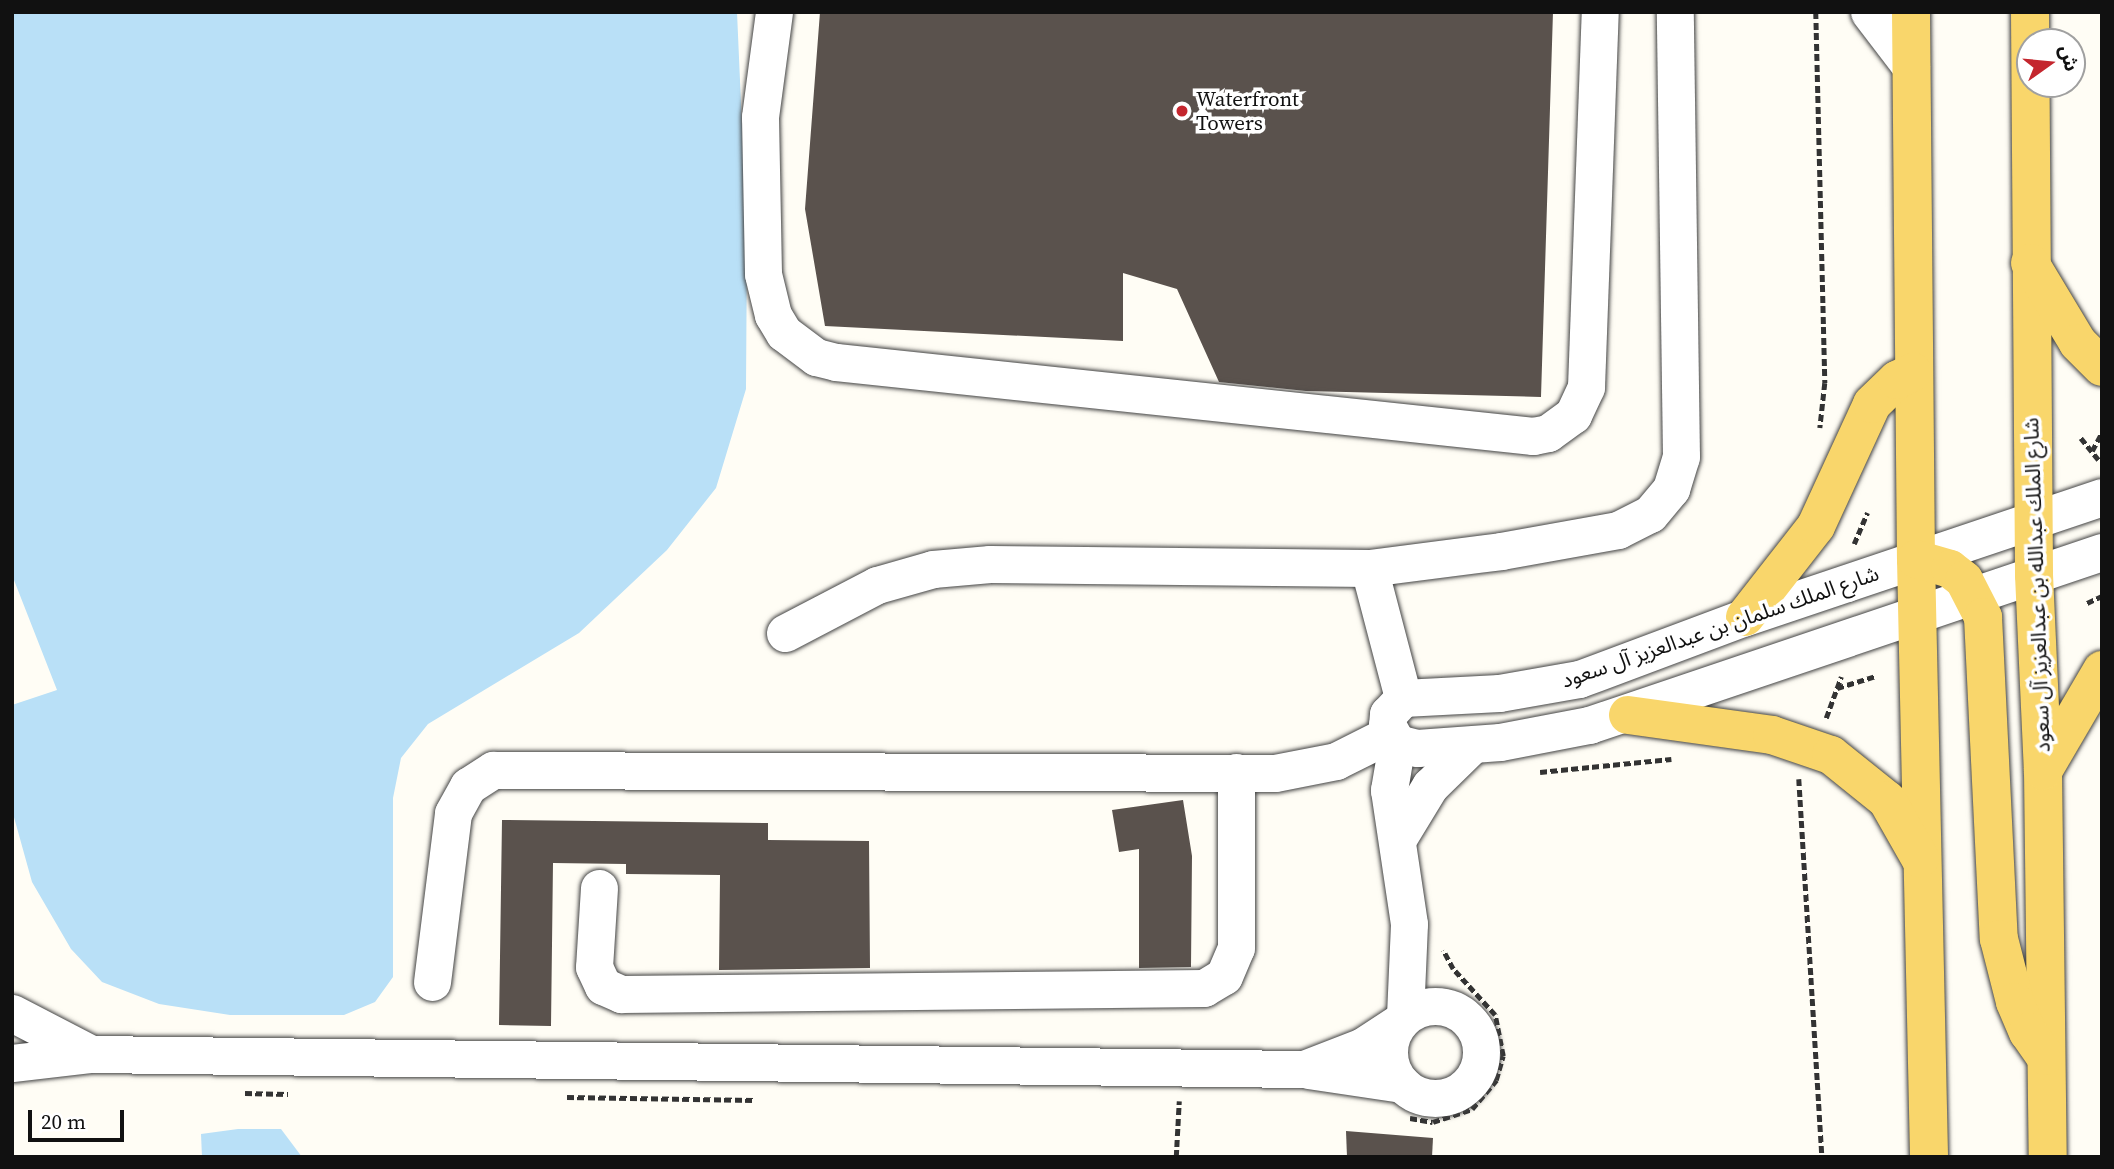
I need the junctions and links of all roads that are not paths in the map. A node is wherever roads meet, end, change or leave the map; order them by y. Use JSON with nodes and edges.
{"nodes":[{"id":1,"x":774,"y":12,"type":"edge"},
{"id":2,"x":1600,"y":12,"type":"edge"},
{"id":3,"x":1675,"y":12,"type":"edge"},
{"id":4,"x":1869,"y":12,"type":"edge"},
{"id":5,"x":1911,"y":12,"type":"edge"},
{"id":6,"x":2030,"y":12,"type":"edge"},
{"id":7,"x":1911,"y":67,"type":"junction"},
{"id":8,"x":2029,"y":263,"type":"junction"},
{"id":9,"x":2102,"y":367,"type":"edge"},
{"id":10,"x":1913,"y":372,"type":"junction"},
{"id":11,"x":2102,"y":496,"type":"edge"},
{"id":12,"x":2034,"y":519,"type":"junction"},
{"id":13,"x":2102,"y":552,"type":"edge"},
{"id":14,"x":1916,"y":559,"type":"junction"},
{"id":15,"x":1369,"y":568,"type":"junction"},
{"id":16,"x":2034,"y":575,"type":"junction"},
{"id":17,"x":1975,"y":595,"type":"junction"},
{"id":18,"x":1918,"y":614,"type":"junction"},
{"id":19,"x":1745,"y":617,"type":"junction"},
{"id":20,"x":785,"y":633,"type":"dead end"},
{"id":21,"x":2102,"y":670,"type":"edge"},
{"id":22,"x":1403,"y":698,"type":"junction"},
{"id":23,"x":1628,"y":715,"type":"junction"},
{"id":24,"x":1394,"y":738,"type":"junction"},
{"id":25,"x":1472,"y":745,"type":"junction"},
{"id":26,"x":2043,"y":771,"type":"junction"},
{"id":27,"x":1236,"y":772,"type":"junction"},
{"id":28,"x":1399,"y":836,"type":"junction"},
{"id":29,"x":1925,"y":869,"type":"junction"},
{"id":30,"x":599,"y":888,"type":"dead end"},
{"id":31,"x":1409,"y":924,"type":"junction"},
{"id":32,"x":432,"y":982,"type":"dead end"},
{"id":33,"x":1458,"y":1011,"type":"junction"},
{"id":34,"x":12,"y":1013,"type":"edge"},
{"id":35,"x":1401,"y":1020,"type":"junction"},
{"id":36,"x":12,"y":1031,"type":"edge"},
{"id":37,"x":91,"y":1054,"type":"junction"},
{"id":38,"x":2047,"y":1058,"type":"junction"},
{"id":39,"x":12,"y":1063,"type":"edge"},
{"id":40,"x":1304,"y":1069,"type":"junction"},
{"id":41,"x":1402,"y":1084,"type":"junction"},
{"id":42,"x":1929,"y":1157,"type":"edge"},
{"id":43,"x":2048,"y":1157,"type":"edge"}],
"edges":[{"from":1,"to":2,"type":"street"},
{"from":3,"to":15,"type":"street"},
{"from":4,"to":7,"type":"street"},
{"from":5,"to":7,"type":"main road"},
{"from":6,"to":8,"type":"main road","name":"شارع الملك عبدالله بن عبدالعزيز آل سعود"},
{"from":7,"to":10,"type":"main road"},
{"from":8,"to":9,"type":"main road"},
{"from":8,"to":12,"type":"main road","name":"شارع الملك عبدالله بن عبدالعزيز آل سعود"},
{"from":10,"to":14,"type":"main road"},
{"from":10,"to":19,"type":"main road"},
{"from":11,"to":12,"type":"street","name":"شارع الملك سلمان بن عبدالعزيز آل سعود"},
{"from":12,"to":14,"type":"street","name":"شارع الملك سلمان بن عبدالعزيز آل سعود"},
{"from":12,"to":16,"type":"main road","name":"شارع الملك عبدالله بن عبدالعزيز آل سعود"},
{"from":13,"to":16,"type":"street"},
{"from":14,"to":17,"type":"main road"},
{"from":14,"to":18,"type":"main road"},
{"from":14,"to":19,"type":"street","name":"شارع الملك سلمان بن عبدالعزيز آل سعود"},
{"from":15,"to":20,"type":"street"},
{"from":15,"to":22,"type":"street"},
{"from":16,"to":17,"type":"street"},
{"from":16,"to":26,"type":"main road","name":"شارع الملك عبدالله بن عبدالعزيز آل سعود"},
{"from":17,"to":18,"type":"street"},
{"from":17,"to":38,"type":"main road"},
{"from":18,"to":23,"type":"street"},
{"from":18,"to":29,"type":"main road"},
{"from":19,"to":22,"type":"street","name":"شارع الملك سلمان بن عبدالعزيز آل سعود"},
{"from":21,"to":26,"type":"main road"},
{"from":22,"to":24,"type":"street"},
{"from":23,"to":25,"type":"street"},
{"from":23,"to":29,"type":"main road"},
{"from":24,"to":25,"type":"street"},
{"from":24,"to":27,"type":"street"},
{"from":24,"to":28,"type":"street"},
{"from":25,"to":28,"type":"street"},
{"from":26,"to":38,"type":"main road","name":"شارع الملك عبدالله بن عبدالعزيز آل سعود"},
{"from":27,"to":30,"type":"street"},
{"from":27,"to":32,"type":"street"},
{"from":28,"to":31,"type":"street"},
{"from":29,"to":42,"type":"main road"},
{"from":31,"to":33,"type":"street"},
{"from":31,"to":35,"type":"street"},
{"from":33,"to":35,"type":"street"},
{"from":33,"to":41,"type":"street"},
{"from":34,"to":37,"type":"street"},
{"from":35,"to":40,"type":"street"},
{"from":35,"to":41,"type":"street"},
{"from":36,"to":37,"type":"street"},
{"from":37,"to":39,"type":"street"},
{"from":37,"to":40,"type":"street"},
{"from":38,"to":43,"type":"main road","name":"شارع الملك عبدالله بن عبدالعزيز آل سعود"},
{"from":40,"to":41,"type":"street"}]}
